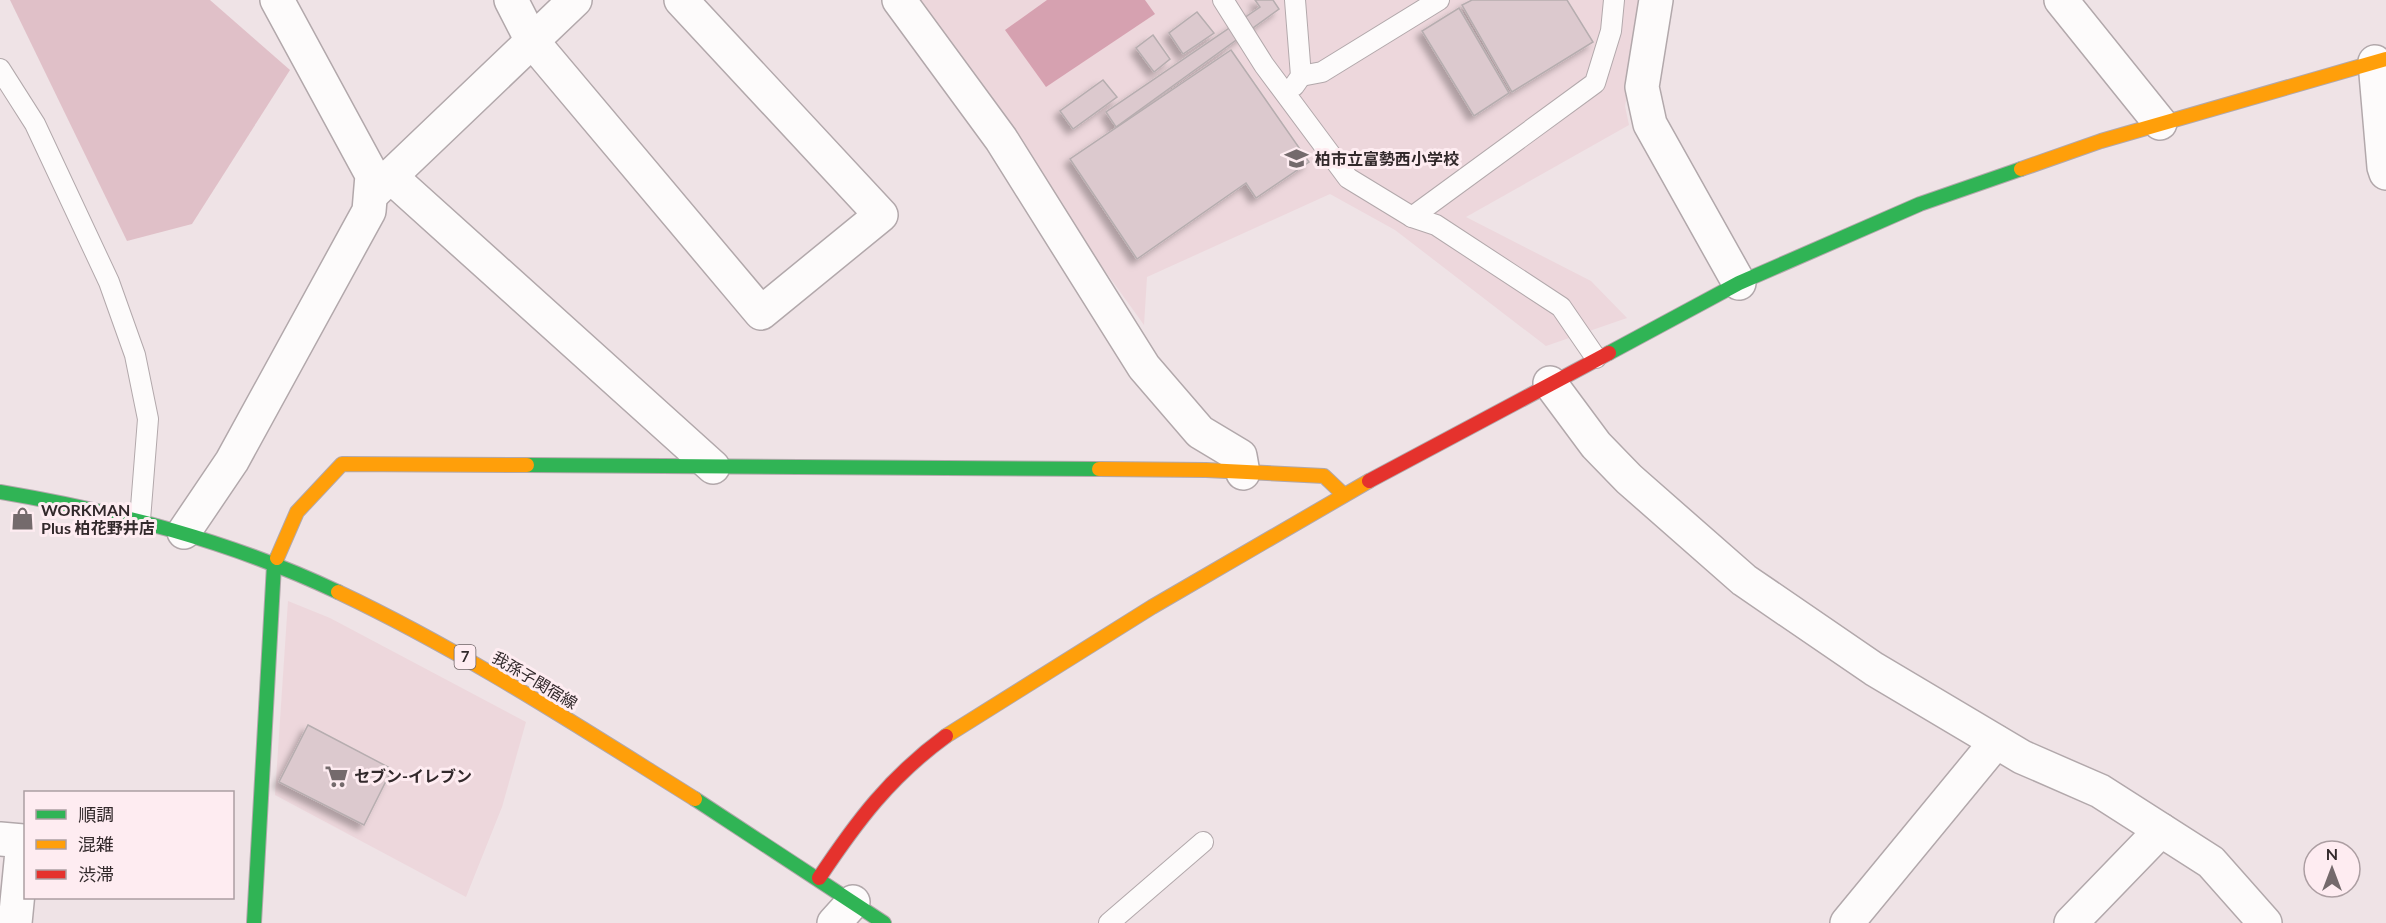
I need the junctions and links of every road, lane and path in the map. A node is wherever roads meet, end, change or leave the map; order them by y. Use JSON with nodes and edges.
{"nodes":[{"id":1,"x":277,"y":0,"type":"edge"},
{"id":2,"x":511,"y":0,"type":"edge"},
{"id":3,"x":575,"y":0,"type":"edge"},
{"id":4,"x":681,"y":0,"type":"edge"},
{"id":5,"x":899,"y":0,"type":"edge"},
{"id":6,"x":1223,"y":0,"type":"edge"},
{"id":7,"x":1295,"y":0,"type":"edge"},
{"id":8,"x":1439,"y":0,"type":"edge"},
{"id":9,"x":1614,"y":0,"type":"edge"},
{"id":10,"x":1656,"y":0,"type":"edge"},
{"id":11,"x":2061,"y":0,"type":"edge"},
{"id":12,"x":532,"y":41,"type":"junction"},
{"id":13,"x":2380,"y":60,"type":"edge"},
{"id":14,"x":0,"y":69,"type":"edge"},
{"id":15,"x":1301,"y":76,"type":"junction"},
{"id":16,"x":1287,"y":96,"type":"junction"},
{"id":17,"x":2160,"y":123,"type":"junction"},
{"id":18,"x":2386,"y":173,"type":"edge"},
{"id":19,"x":380,"y":185,"type":"junction"},
{"id":20,"x":1412,"y":217,"type":"junction"},
{"id":21,"x":1739,"y":283,"type":"junction"},
{"id":22,"x":1596,"y":358,"type":"junction"},
{"id":23,"x":1550,"y":383,"type":"junction"},
{"id":24,"x":713,"y":467,"type":"junction"},
{"id":25,"x":1243,"y":473,"type":"junction"},
{"id":26,"x":0,"y":492,"type":"edge"},
{"id":27,"x":1344,"y":495,"type":"junction"},
{"id":28,"x":140,"y":520,"type":"junction"},
{"id":29,"x":184,"y":532,"type":"junction"},
{"id":30,"x":274,"y":565,"type":"junction"},
{"id":31,"x":1996,"y":742,"type":"junction"},
{"id":32,"x":2161,"y":830,"type":"junction"},
{"id":33,"x":0,"y":839,"type":"edge"},
{"id":34,"x":1203,"y":842,"type":"dead end"},
{"id":35,"x":819,"y":878,"type":"junction"},
{"id":36,"x":843,"y":912,"type":"edge"},
{"id":37,"x":15,"y":923,"type":"edge"},
{"id":38,"x":254,"y":923,"type":"edge"},
{"id":39,"x":884,"y":923,"type":"edge"},
{"id":40,"x":1109,"y":923,"type":"edge"},
{"id":41,"x":1847,"y":923,"type":"edge"},
{"id":42,"x":2071,"y":923,"type":"edge"},
{"id":43,"x":2265,"y":923,"type":"edge"}],
"edges":[{"from":1,"to":19,"type":"street"},
{"from":2,"to":12,"type":"street"},
{"from":3,"to":12,"type":"street"},
{"from":4,"to":12,"type":"street"},
{"from":5,"to":25,"type":"street"},
{"from":6,"to":16,"type":"lane"},
{"from":7,"to":15,"type":"lane"},
{"from":8,"to":15,"type":"lane"},
{"from":9,"to":20,"type":"lane"},
{"from":10,"to":21,"type":"street"},
{"from":11,"to":17,"type":"street"},
{"from":12,"to":19,"type":"street"},
{"from":13,"to":17,"type":"street"},
{"from":13,"to":18,"type":"street"},
{"from":14,"to":28,"type":"lane"},
{"from":15,"to":16,"type":"lane"},
{"from":16,"to":20,"type":"lane"},
{"from":17,"to":21,"type":"street"},
{"from":19,"to":24,"type":"street"},
{"from":19,"to":29,"type":"street"},
{"from":20,"to":22,"type":"lane"},
{"from":21,"to":22,"type":"street"},
{"from":22,"to":23,"type":"street"},
{"from":23,"to":27,"type":"street"},
{"from":23,"to":31,"type":"street"},
{"from":24,"to":25,"type":"street"},
{"from":24,"to":30,"type":"street"},
{"from":25,"to":27,"type":"street"},
{"from":26,"to":28,"type":"street","name":"我孫子関宿線","number":"7"},
{"from":27,"to":35,"type":"street"},
{"from":28,"to":29,"type":"street","name":"我孫子関宿線","number":"7"},
{"from":29,"to":30,"type":"street","name":"我孫子関宿線","number":"7"},
{"from":30,"to":35,"type":"street","name":"我孫子関宿線","number":"7"},
{"from":30,"to":38,"type":"street"},
{"from":31,"to":32,"type":"street"},
{"from":31,"to":41,"type":"street"},
{"from":32,"to":42,"type":"street"},
{"from":32,"to":43,"type":"street"},
{"from":33,"to":37,"type":"street"},
{"from":34,"to":40,"type":"lane"},
{"from":35,"to":36,"type":"street","name":"我孫子関宿線","number":"7"},
{"from":36,"to":39,"type":"street","name":"我孫子関宿線","number":"7"}]}
